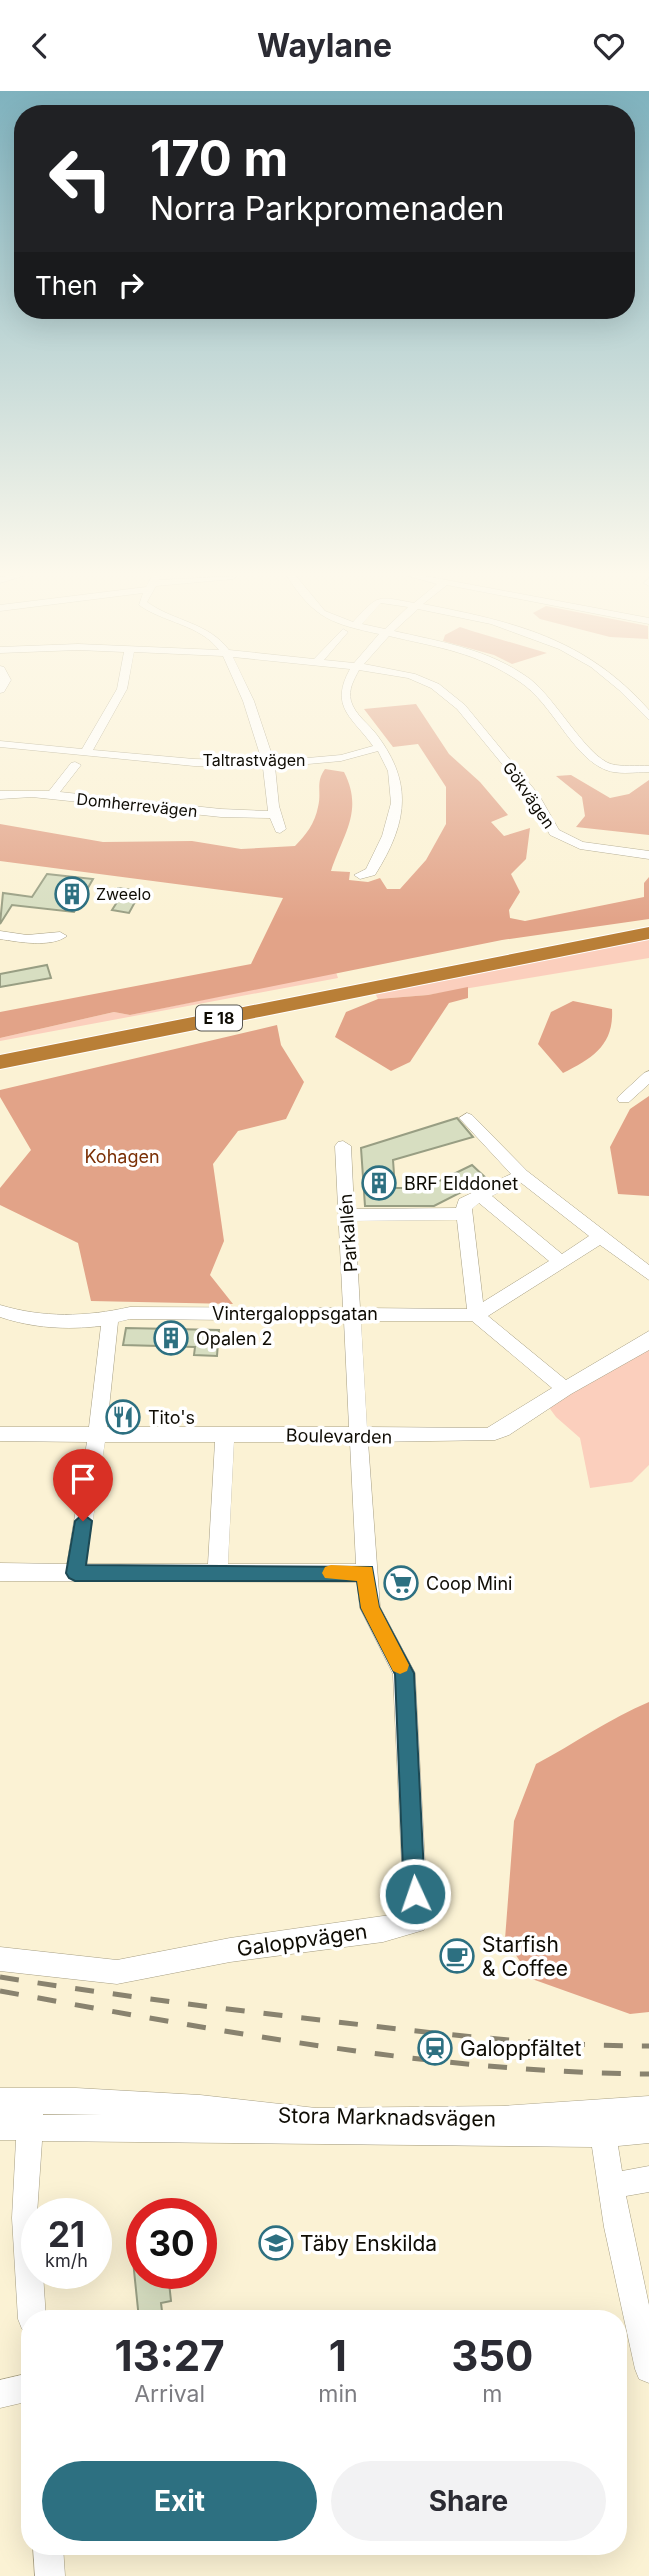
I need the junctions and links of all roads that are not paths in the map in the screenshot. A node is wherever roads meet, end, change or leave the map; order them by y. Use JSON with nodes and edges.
{"nodes":[{"id":1,"x":119,"y":692,"type":"edge"},
{"id":2,"x":242,"y":692,"type":"edge"},
{"id":3,"x":346,"y":692,"type":"edge"},
{"id":4,"x":443,"y":692,"type":"edge"},
{"id":5,"x":537,"y":692,"type":"edge"},
{"id":6,"x":628,"y":692,"type":"edge"},
{"id":7,"x":649,"y":717,"type":"edge"},
{"id":8,"x":0,"y":744,"type":"edge"},
{"id":9,"x":381,"y":747,"type":"junction"},
{"id":10,"x":87,"y":750,"type":"junction"},
{"id":11,"x":269,"y":764,"type":"junction"},
{"id":12,"x":75,"y":765,"type":"dead end"},
{"id":13,"x":649,"y":769,"type":"edge"},
{"id":14,"x":0,"y":795,"type":"edge"},
{"id":15,"x":51,"y":796,"type":"junction"},
{"id":16,"x":274,"y":815,"type":"junction"},
{"id":17,"x":280,"y":829,"type":"dead end"},
{"id":18,"x":649,"y":855,"type":"edge"},
{"id":19,"x":360,"y":875,"type":"dead end"},
{"id":20,"x":649,"y":923,"type":"edge"},
{"id":21,"x":649,"y":933,"type":"edge"},
{"id":22,"x":0,"y":935,"type":"edge"},
{"id":23,"x":60,"y":936,"type":"dead end"},
{"id":24,"x":0,"y":1047,"type":"edge"},
{"id":25,"x":0,"y":1062,"type":"edge"},
{"id":26,"x":649,"y":1076,"type":"edge"},
{"id":27,"x":624,"y":1098,"type":"dead end"},
{"id":28,"x":467,"y":1118,"type":"dead end"},
{"id":29,"x":343,"y":1146,"type":"dead end"},
{"id":30,"x":521,"y":1174,"type":"junction"},
{"id":31,"x":480,"y":1195,"type":"junction"},
{"id":32,"x":346,"y":1215,"type":"junction"},
{"id":33,"x":462,"y":1215,"type":"junction"},
{"id":34,"x":601,"y":1237,"type":"junction"},
{"id":35,"x":561,"y":1262,"type":"junction"},
{"id":36,"x":649,"y":1274,"type":"edge"},
{"id":37,"x":0,"y":1311,"type":"edge"},
{"id":38,"x":353,"y":1313,"type":"junction"},
{"id":39,"x":475,"y":1315,"type":"junction"},
{"id":40,"x":110,"y":1319,"type":"junction"},
{"id":41,"x":649,"y":1338,"type":"edge"},
{"id":42,"x":565,"y":1389,"type":"junction"},
{"id":43,"x":0,"y":1434,"type":"edge"},
{"id":44,"x":225,"y":1435,"type":"junction"},
{"id":45,"x":97,"y":1436,"type":"junction"},
{"id":46,"x":359,"y":1436,"type":"junction"},
{"id":47,"x":0,"y":1572,"type":"edge"},
{"id":48,"x":75,"y":1573,"type":"junction"},
{"id":49,"x":218,"y":1573,"type":"junction"},
{"id":50,"x":366,"y":1573,"type":"junction"},
{"id":51,"x":0,"y":1959,"type":"edge"},
{"id":52,"x":31,"y":2100,"type":"junction"},
{"id":53,"x":0,"y":2101,"type":"edge"},
{"id":54,"x":649,"y":2109,"type":"edge"},
{"id":55,"x":601,"y":2122,"type":"junction"},
{"id":56,"x":0,"y":2127,"type":"edge"},
{"id":57,"x":31,"y":2129,"type":"junction"},
{"id":58,"x":649,"y":2130,"type":"edge"},
{"id":59,"x":649,"y":2179,"type":"edge"},
{"id":60,"x":610,"y":2186,"type":"junction"},
{"id":61,"x":31,"y":2310,"type":"edge"},
{"id":62,"x":649,"y":2369,"type":"edge"},
{"id":63,"x":21,"y":2389,"type":"edge"},
{"id":64,"x":0,"y":2394,"type":"edge"},
{"id":65,"x":49,"y":2555,"type":"edge"},
{"id":66,"x":50,"y":2576,"type":"edge"}],
"edges":[{"from":1,"to":10,"type":"street"},
{"from":2,"to":11,"type":"street"},
{"from":3,"to":9,"type":"street"},
{"from":4,"to":18,"type":"street","name":"Gökvägen"},
{"from":5,"to":13,"type":"street"},
{"from":6,"to":7,"type":"street"},
{"from":8,"to":10,"type":"street","name":"Taltrastvägen"},
{"from":9,"to":11,"type":"street","name":"Taltrastvägen"},
{"from":9,"to":19,"type":"street"},
{"from":10,"to":11,"type":"street","name":"Taltrastvägen"},
{"from":11,"to":16,"type":"street"},
{"from":12,"to":15,"type":"street"},
{"from":14,"to":15,"type":"street","name":"Domherrevägen"},
{"from":15,"to":16,"type":"street","name":"Domherrevägen"},
{"from":16,"to":17,"type":"street"},
{"from":20,"to":24,"type":"highway","number":"E 18"},
{"from":21,"to":25,"type":"highway","number":"E 18"},
{"from":22,"to":23,"type":"street"},
{"from":26,"to":27,"type":"street"},
{"from":28,"to":30,"type":"street"},
{"from":29,"to":32,"type":"street","name":"Parkallén"},
{"from":30,"to":31,"type":"street"},
{"from":30,"to":34,"type":"street"},
{"from":31,"to":33,"type":"street"},
{"from":31,"to":35,"type":"street"},
{"from":32,"to":33,"type":"street"},
{"from":32,"to":38,"type":"street","name":"Parkallén"},
{"from":33,"to":39,"type":"street"},
{"from":34,"to":35,"type":"street"},
{"from":34,"to":36,"type":"street"},
{"from":35,"to":39,"type":"street"},
{"from":37,"to":40,"type":"street","name":"Vintergaloppsgatan"},
{"from":38,"to":39,"type":"street","name":"Vintergaloppsgatan"},
{"from":38,"to":40,"type":"street","name":"Vintergaloppsgatan"},
{"from":38,"to":46,"type":"street","name":"Parkallén"},
{"from":39,"to":42,"type":"street"},
{"from":40,"to":45,"type":"street"},
{"from":41,"to":42,"type":"street","name":"Boulevarden"},
{"from":42,"to":46,"type":"street","name":"Boulevarden"},
{"from":43,"to":45,"type":"street","name":"Boulevarden"},
{"from":44,"to":45,"type":"street","name":"Boulevarden"},
{"from":44,"to":46,"type":"street","name":"Boulevarden"},
{"from":44,"to":49,"type":"street"},
{"from":45,"to":48,"type":"street"},
{"from":46,"to":50,"type":"street","name":"Parkallén"},
{"from":47,"to":48,"type":"street"},
{"from":48,"to":49,"type":"street"},
{"from":49,"to":50,"type":"street"},
{"from":50,"to":51,"type":"street","name":"Galoppvägen"},
{"from":52,"to":53,"type":"street","name":"Stora Marknadsvägen"},
{"from":52,"to":55,"type":"street","name":"Stora Marknadsvägen"},
{"from":52,"to":57,"type":"street"},
{"from":54,"to":55,"type":"street","name":"Stora Marknadsvägen"},
{"from":55,"to":57,"type":"street","name":"Stora Marknadsvägen"},
{"from":55,"to":58,"type":"street","name":"Stora Marknadsvägen"},
{"from":55,"to":60,"type":"street"},
{"from":56,"to":57,"type":"street","name":"Stora Marknadsvägen"},
{"from":57,"to":61,"type":"street"},
{"from":59,"to":60,"type":"street"},
{"from":60,"to":62,"type":"street"},
{"from":63,"to":64,"type":"street"},
{"from":65,"to":66,"type":"street"}]}
